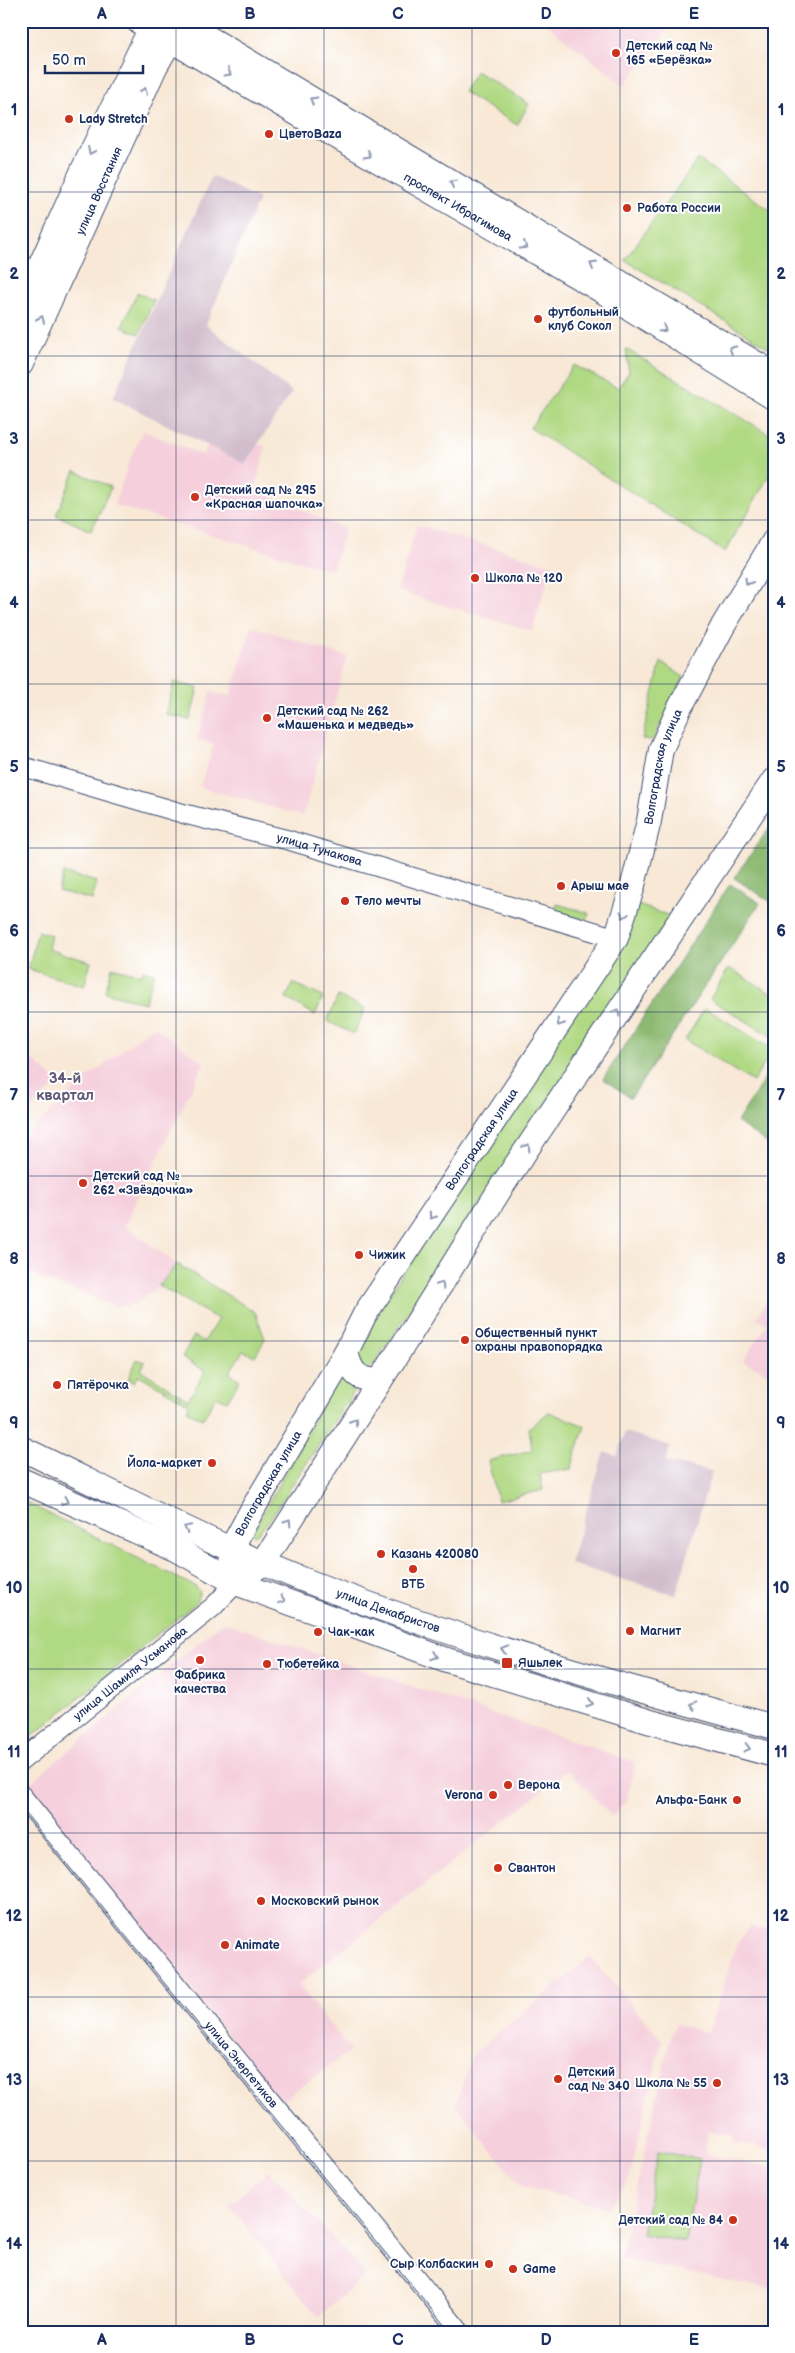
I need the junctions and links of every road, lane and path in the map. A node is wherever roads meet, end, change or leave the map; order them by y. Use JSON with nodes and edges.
{"nodes":[{"id":1,"x":165,"y":25,"type":"edge"},
{"id":2,"x":21,"y":309,"type":"edge"},
{"id":3,"x":21,"y":364,"type":"edge"},
{"id":4,"x":774,"y":374,"type":"edge"},
{"id":5,"x":774,"y":398,"type":"edge"},
{"id":6,"x":774,"y":541,"type":"edge"},
{"id":7,"x":21,"y":766,"type":"edge"},
{"id":8,"x":774,"y":780,"type":"edge"},
{"id":9,"x":616,"y":938,"type":"junction"},
{"id":10,"x":346,"y":1352,"type":"junction"},
{"id":11,"x":380,"y":1381,"type":"junction"},
{"id":12,"x":21,"y":1448,"type":"edge"},
{"id":13,"x":21,"y":1480,"type":"edge"},
{"id":14,"x":232,"y":1549,"type":"junction"},
{"id":15,"x":263,"y":1563,"type":"junction"},
{"id":16,"x":236,"y":1583,"type":"junction"},
{"id":17,"x":774,"y":1727,"type":"edge"},
{"id":18,"x":774,"y":1755,"type":"edge"},
{"id":19,"x":21,"y":1761,"type":"edge"},
{"id":20,"x":21,"y":1795,"type":"edge"},
{"id":21,"x":460,"y":2332,"type":"edge"}],
"edges":[{"from":1,"to":2,"type":"main road","name":"улица Восстания","one_way":true},
{"from":3,"to":1,"type":"main road","name":"улица Восстания","one_way":true},
{"from":4,"to":1,"type":"main road","name":"проспект Ибрагимова","one_way":true},
{"from":1,"to":5,"type":"main road","name":"проспект Ибрагимова","one_way":true},
{"from":6,"to":9,"type":"main road","name":"Волгоградская улица","one_way":true},
{"from":7,"to":9,"type":"street","name":"улица Тунакова"},
{"from":11,"to":8,"type":"main road","one_way":true},
{"from":9,"to":10,"type":"main road","name":"Волгоградская улица","one_way":true},
{"from":10,"to":11,"type":"main road"},
{"from":10,"to":14,"type":"main road","name":"Волгоградская улица"},
{"from":15,"to":11,"type":"main road","one_way":true},
{"from":14,"to":12,"type":"main road","name":"улица Декабристов","one_way":true},
{"from":13,"to":16,"type":"main road","one_way":true},
{"from":14,"to":15,"type":"main road","name":"улица Декабристов"},
{"from":14,"to":16,"type":"main road","name":"Волгоградская улица"},
{"from":15,"to":16,"type":"main road"},
{"from":17,"to":15,"type":"main road","name":"улица Декабристов","one_way":true},
{"from":16,"to":18,"type":"main road","one_way":true},
{"from":16,"to":19,"type":"street","name":"улица Шамиля Усманова"},
{"from":20,"to":21,"type":"street","name":"улица Энергетиков"}]}
